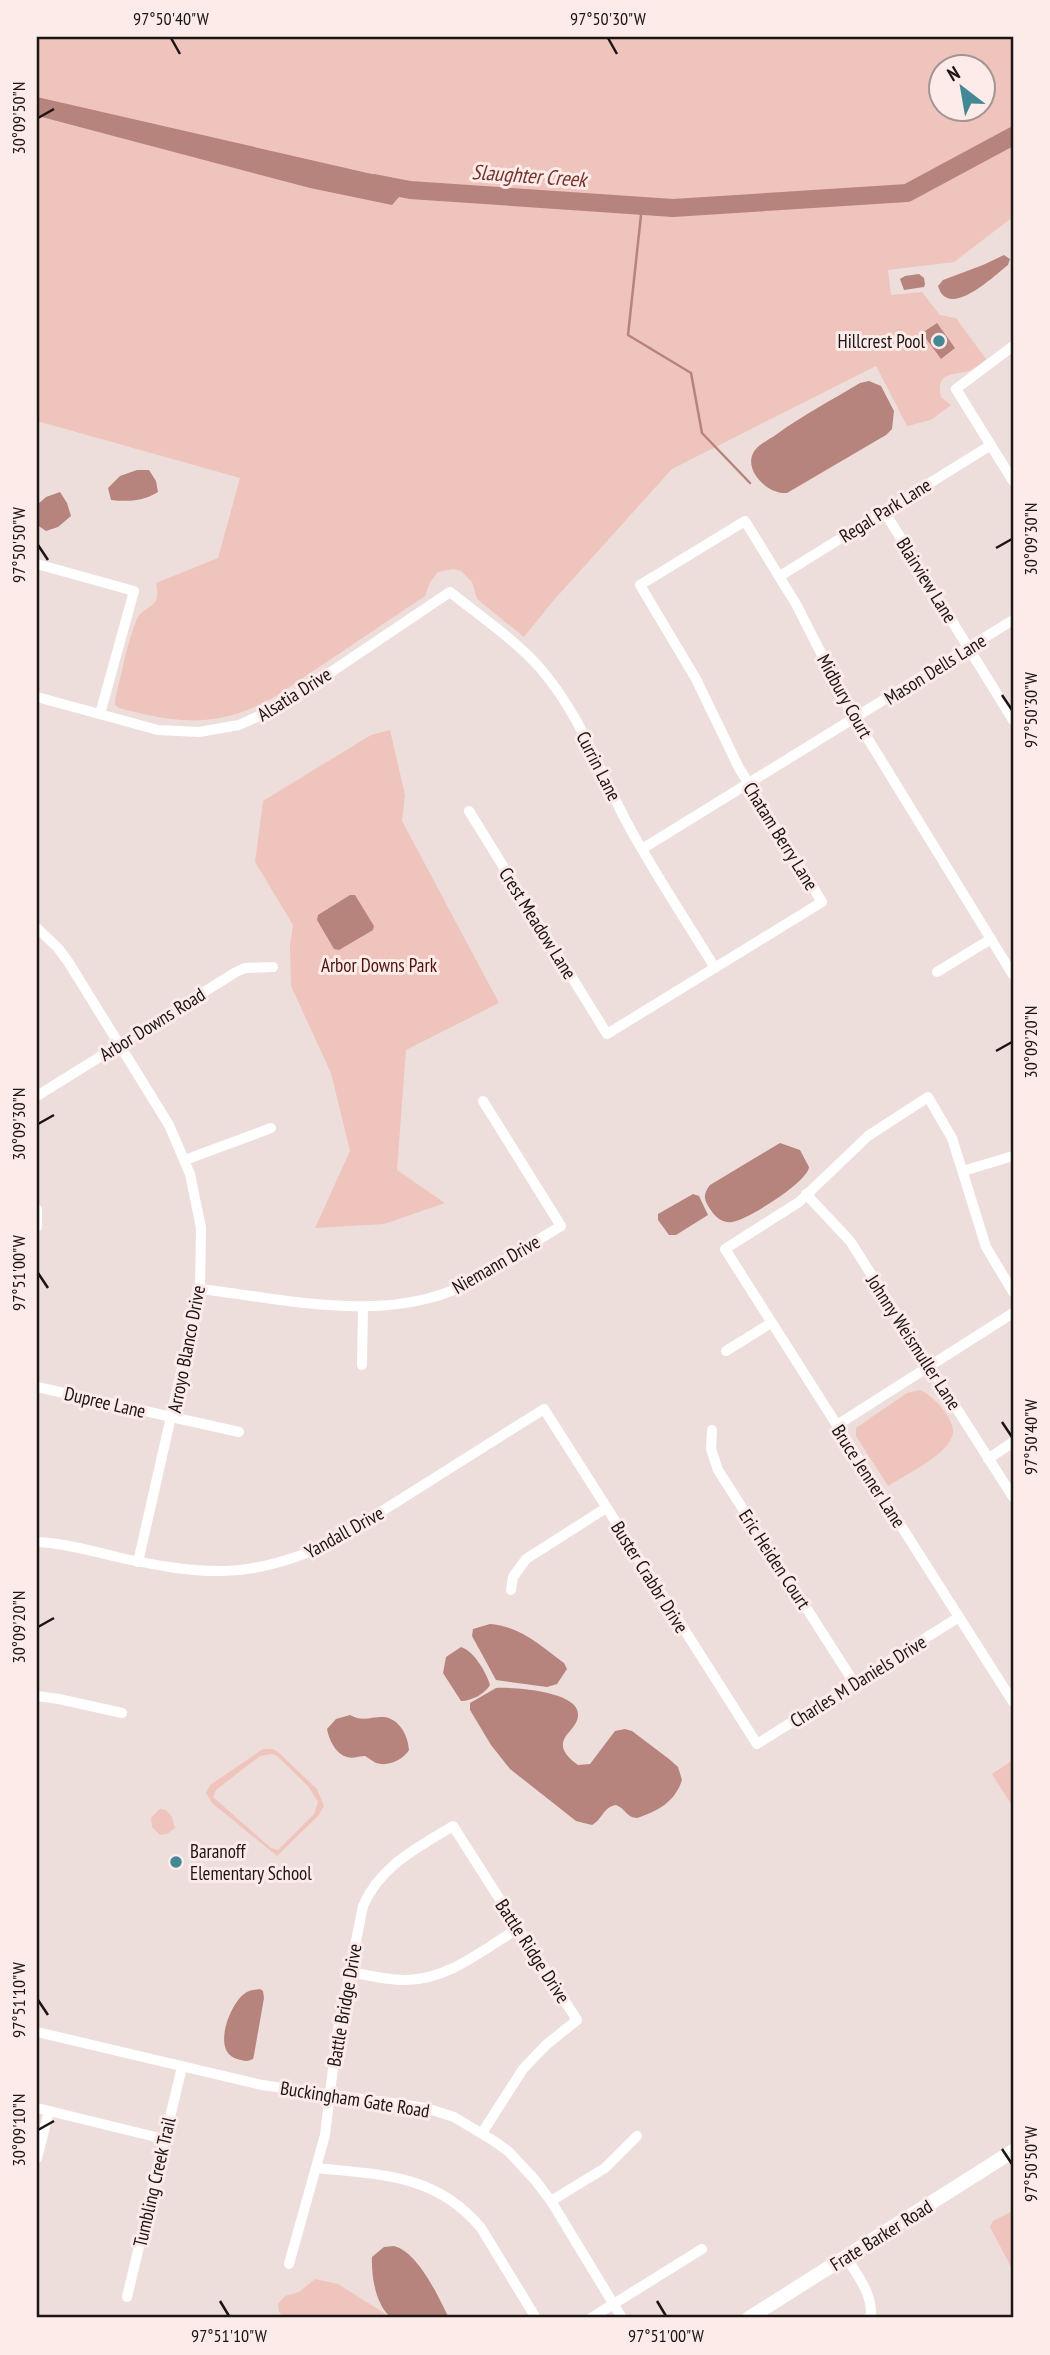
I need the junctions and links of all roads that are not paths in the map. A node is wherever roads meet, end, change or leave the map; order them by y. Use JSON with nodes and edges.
{"nodes":[{"id":1,"x":1013,"y":346,"type":"edge"},
{"id":2,"x":991,"y":445,"type":"junction"},
{"id":3,"x":1013,"y":481,"type":"edge"},
{"id":4,"x":884,"y":511,"type":"junction"},
{"id":5,"x":37,"y":564,"type":"edge"},
{"id":6,"x":780,"y":576,"type":"junction"},
{"id":7,"x":640,"y":585,"type":"joint"},
{"id":8,"x":450,"y":592,"type":"joint"},
{"id":9,"x":1013,"y":620,"type":"edge"},
{"id":10,"x":969,"y":648,"type":"junction"},
{"id":11,"x":37,"y":696,"type":"edge"},
{"id":12,"x":100,"y":714,"type":"junction"},
{"id":13,"x":855,"y":718,"type":"junction"},
{"id":14,"x":1013,"y":720,"type":"edge"},
{"id":15,"x":748,"y":784,"type":"junction"},
{"id":16,"x":469,"y":811,"type":"dead end"},
{"id":17,"x":642,"y":849,"type":"junction"},
{"id":18,"x":37,"y":928,"type":"edge"},
{"id":19,"x":991,"y":939,"type":"junction"},
{"id":20,"x":272,"y":967,"type":"dead end"},
{"id":21,"x":715,"y":968,"type":"junction"},
{"id":22,"x":937,"y":972,"type":"dead end"},
{"id":23,"x":1013,"y":975,"type":"edge"},
{"id":24,"x":607,"y":1034,"type":"joint"},
{"id":25,"x":120,"y":1044,"type":"junction"},
{"id":26,"x":37,"y":1096,"type":"edge"},
{"id":27,"x":483,"y":1101,"type":"dead end"},
{"id":28,"x":271,"y":1128,"type":"dead end"},
{"id":29,"x":1013,"y":1156,"type":"edge"},
{"id":30,"x":185,"y":1160,"type":"junction"},
{"id":31,"x":963,"y":1171,"type":"junction"},
{"id":32,"x":806,"y":1194,"type":"junction"},
{"id":33,"x":37,"y":1209,"type":"edge"},
{"id":34,"x":37,"y":1227,"type":"edge"},
{"id":35,"x":200,"y":1289,"type":"junction"},
{"id":36,"x":1013,"y":1292,"type":"edge"},
{"id":37,"x":363,"y":1308,"type":"junction"},
{"id":38,"x":1013,"y":1313,"type":"edge"},
{"id":39,"x":771,"y":1324,"type":"junction"},
{"id":40,"x":726,"y":1351,"type":"dead end"},
{"id":41,"x":362,"y":1365,"type":"dead end"},
{"id":42,"x":929,"y":1366,"type":"junction"},
{"id":43,"x":37,"y":1387,"type":"edge"},
{"id":44,"x":544,"y":1409,"type":"joint"},
{"id":45,"x":172,"y":1417,"type":"junction"},
{"id":46,"x":837,"y":1425,"type":"junction"},
{"id":47,"x":712,"y":1430,"type":"dead end"},
{"id":48,"x":239,"y":1432,"type":"dead end"},
{"id":49,"x":1013,"y":1443,"type":"edge"},
{"id":50,"x":988,"y":1459,"type":"junction"},
{"id":51,"x":1013,"y":1497,"type":"edge"},
{"id":52,"x":606,"y":1508,"type":"junction"},
{"id":53,"x":37,"y":1542,"type":"edge"},
{"id":54,"x":138,"y":1562,"type":"junction"},
{"id":55,"x":511,"y":1590,"type":"dead end"},
{"id":56,"x":959,"y":1617,"type":"junction"},
{"id":57,"x":855,"y":1684,"type":"junction"},
{"id":58,"x":37,"y":1696,"type":"edge"},
{"id":59,"x":1012,"y":1698,"type":"edge"},
{"id":60,"x":122,"y":1713,"type":"dead end"},
{"id":61,"x":757,"y":1744,"type":"joint"},
{"id":62,"x":453,"y":1826,"type":"joint"},
{"id":63,"x":517,"y":1928,"type":"junction"},
{"id":64,"x":350,"y":1972,"type":"junction"},
{"id":65,"x":37,"y":2032,"type":"edge"},
{"id":66,"x":182,"y":2067,"type":"junction"},
{"id":67,"x":330,"y":2095,"type":"junction"},
{"id":68,"x":43,"y":2110,"type":"edge"},
{"id":69,"x":482,"y":2133,"type":"junction"},
{"id":70,"x":637,"y":2136,"type":"dead end"},
{"id":71,"x":164,"y":2139,"type":"junction"},
{"id":72,"x":1013,"y":2151,"type":"edge"},
{"id":73,"x":37,"y":2158,"type":"edge"},
{"id":74,"x":317,"y":2168,"type":"junction"},
{"id":75,"x":551,"y":2202,"type":"junction"},
{"id":76,"x":702,"y":2249,"type":"dead end"},
{"id":77,"x":846,"y":2257,"type":"junction"},
{"id":78,"x":289,"y":2264,"type":"dead end"},
{"id":79,"x":127,"y":2297,"type":"dead end"},
{"id":80,"x":613,"y":2305,"type":"junction"},
{"id":81,"x":765,"y":2314,"type":"edge"},
{"id":82,"x":536,"y":2318,"type":"edge"},
{"id":83,"x":591,"y":2318,"type":"edge"},
{"id":84,"x":622,"y":2318,"type":"edge"},
{"id":85,"x":748,"y":2318,"type":"edge"},
{"id":86,"x":868,"y":2318,"type":"edge"}],
"edges":[{"from":1,"to":2,"type":"street"},
{"from":2,"to":3,"type":"street"},
{"from":2,"to":4,"type":"street","name":"Regal Park Lane"},
{"from":4,"to":6,"type":"street","name":"Regal Park Lane"},
{"from":4,"to":10,"type":"street","name":"Blairview Lane"},
{"from":5,"to":12,"type":"street"},
{"from":6,"to":7,"type":"street","name":"Midbury Court"},
{"from":6,"to":13,"type":"street","name":"Midbury Court"},
{"from":7,"to":15,"type":"street","name":"Chatam Berry Lane"},
{"from":8,"to":12,"type":"street","name":"Alsatia Drive"},
{"from":8,"to":17,"type":"street","name":"Currin Lane"},
{"from":9,"to":10,"type":"street","name":"Mason Dells Lane"},
{"from":10,"to":13,"type":"street","name":"Mason Dells Lane"},
{"from":10,"to":14,"type":"street","name":"Blairview Lane"},
{"from":11,"to":12,"type":"street","name":"Alsatia Drive"},
{"from":13,"to":15,"type":"street","name":"Mason Dells Lane"},
{"from":13,"to":19,"type":"street","name":"Midbury Court"},
{"from":15,"to":17,"type":"street","name":"Mason Dells Lane"},
{"from":15,"to":21,"type":"street","name":"Chatam Berry Lane"},
{"from":16,"to":24,"type":"street","name":"Crest Meadow Lane"},
{"from":17,"to":21,"type":"street","name":"Currin Lane"},
{"from":18,"to":25,"type":"street","name":"Arroyo Blanco Drive"},
{"from":19,"to":22,"type":"street"},
{"from":19,"to":23,"type":"street","name":"Midbury Court"},
{"from":20,"to":25,"type":"street","name":"Arbor Downs Road"},
{"from":21,"to":24,"type":"street","name":"Chatam Berry Lane"},
{"from":25,"to":26,"type":"street","name":"Arbor Downs Road"},
{"from":25,"to":30,"type":"street","name":"Arroyo Blanco Drive"},
{"from":27,"to":37,"type":"street","name":"Niemann Drive"},
{"from":28,"to":30,"type":"street"},
{"from":29,"to":31,"type":"street"},
{"from":30,"to":35,"type":"street","name":"Arroyo Blanco Drive"},
{"from":31,"to":32,"type":"street"},
{"from":31,"to":36,"type":"street"},
{"from":32,"to":39,"type":"street","name":"Bruce Jenner Lane"},
{"from":32,"to":42,"type":"street","name":"Johnny Weismuller Lane"},
{"from":33,"to":34,"type":"street"},
{"from":35,"to":37,"type":"street","name":"Niemann Drive"},
{"from":35,"to":45,"type":"street","name":"Arroyo Blanco Drive"},
{"from":37,"to":41,"type":"street"},
{"from":38,"to":42,"type":"street"},
{"from":39,"to":40,"type":"street"},
{"from":39,"to":46,"type":"street","name":"Bruce Jenner Lane"},
{"from":42,"to":46,"type":"street"},
{"from":42,"to":50,"type":"street","name":"Johnny Weismuller Lane"},
{"from":43,"to":45,"type":"street","name":"Dupree Lane"},
{"from":44,"to":52,"type":"street","name":"Buster Crabbr Drive"},
{"from":44,"to":54,"type":"street","name":"Yandall Drive"},
{"from":45,"to":48,"type":"street","name":"Dupree Lane"},
{"from":45,"to":54,"type":"street","name":"Arroyo Blanco Drive"},
{"from":46,"to":56,"type":"street","name":"Bruce Jenner Lane"},
{"from":47,"to":57,"type":"street","name":"Eric Heiden Court"},
{"from":49,"to":50,"type":"street"},
{"from":50,"to":51,"type":"street","name":"Johnny Weismuller Lane"},
{"from":52,"to":55,"type":"street"},
{"from":52,"to":61,"type":"street","name":"Buster Crabbr Drive"},
{"from":53,"to":54,"type":"street","name":"Yandall Drive"},
{"from":56,"to":57,"type":"street","name":"Charles M Daniels Drive"},
{"from":56,"to":59,"type":"street","name":"Bruce Jenner Lane"},
{"from":57,"to":61,"type":"street","name":"Charles M Daniels Drive"},
{"from":58,"to":60,"type":"street"},
{"from":62,"to":63,"type":"street","name":"Battle Ridge Drive"},
{"from":62,"to":64,"type":"street","name":"Battle Bridge Drive"},
{"from":63,"to":64,"type":"street"},
{"from":63,"to":69,"type":"street","name":"Battle Ridge Drive"},
{"from":64,"to":67,"type":"street","name":"Battle Bridge Drive"},
{"from":65,"to":66,"type":"street","name":"Buckingham Gate Road"},
{"from":66,"to":67,"type":"street","name":"Buckingham Gate Road"},
{"from":66,"to":71,"type":"street","name":"Tumbling Creek Trail"},
{"from":67,"to":69,"type":"street","name":"Buckingham Gate Road"},
{"from":67,"to":74,"type":"street","name":"Battle Bridge Drive"},
{"from":68,"to":71,"type":"street"},
{"from":68,"to":73,"type":"street"},
{"from":69,"to":75,"type":"street","name":"Buckingham Gate Road"},
{"from":70,"to":75,"type":"street"},
{"from":71,"to":79,"type":"street","name":"Tumbling Creek Trail"},
{"from":72,"to":77,"type":"street","name":"Frate Barker Road"},
{"from":74,"to":78,"type":"street","name":"Battle Bridge Drive"},
{"from":74,"to":82,"type":"street"},
{"from":75,"to":80,"type":"street","name":"Buckingham Gate Road"},
{"from":76,"to":80,"type":"street"},
{"from":77,"to":81,"type":"street","name":"Frate Barker Road"},
{"from":77,"to":86,"type":"street"},
{"from":80,"to":83,"type":"street"},
{"from":80,"to":84,"type":"street","name":"Buckingham Gate Road"},
{"from":81,"to":85,"type":"street","name":"Frate Barker Road"}]}
